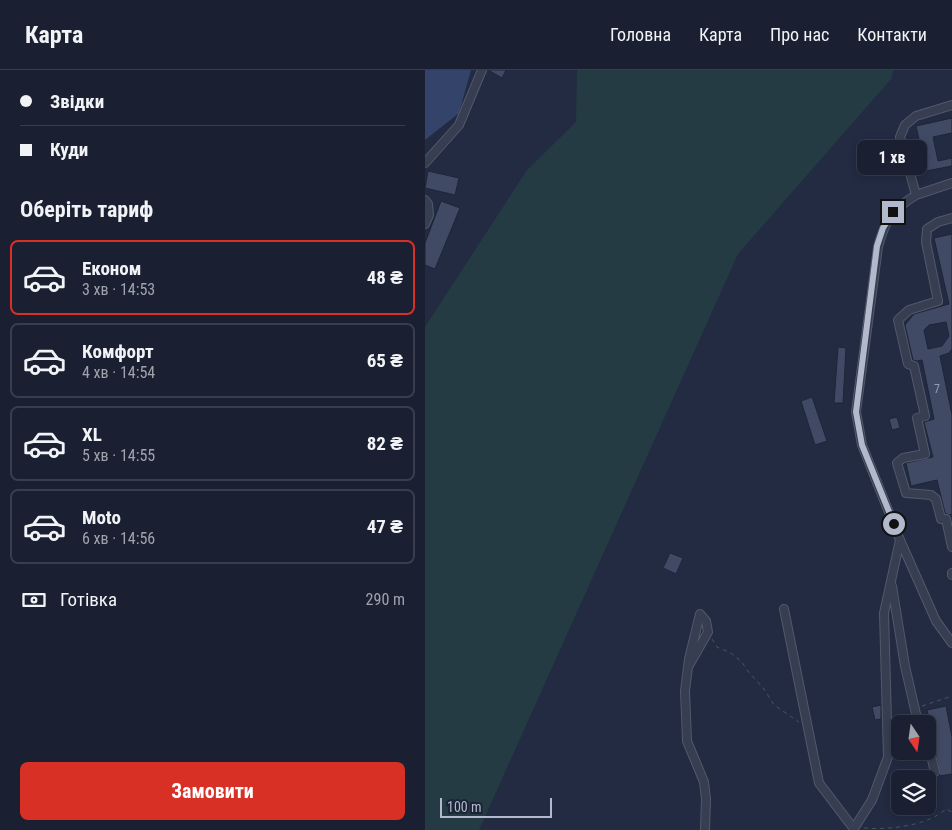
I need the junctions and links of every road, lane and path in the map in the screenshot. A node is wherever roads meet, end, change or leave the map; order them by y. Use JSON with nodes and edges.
{"nodes":[{"id":1,"x":482,"y":70,"type":"edge"},
{"id":2,"x":952,"y":105,"type":"edge"},
{"id":3,"x":425,"y":163,"type":"edge"},
{"id":4,"x":952,"y":183,"type":"edge"},
{"id":5,"x":916,"y":195,"type":"junction"},
{"id":6,"x":425,"y":200,"type":"edge"},
{"id":7,"x":952,"y":218,"type":"edge"},
{"id":8,"x":425,"y":224,"type":"edge"},
{"id":9,"x":900,"y":540,"type":"junction"},
{"id":10,"x":952,"y":547,"type":"edge"},
{"id":11,"x":891,"y":581,"type":"junction"},
{"id":12,"x":784,"y":609,"type":"dead end"},
{"id":13,"x":708,"y":632,"type":"junction"},
{"id":14,"x":952,"y":643,"type":"edge"},
{"id":15,"x":688,"y":667,"type":"junction"},
{"id":16,"x":952,"y":696,"type":"edge"},
{"id":17,"x":916,"y":714,"type":"joint"},
{"id":18,"x":807,"y":724,"type":"junction"},
{"id":19,"x":952,"y":812,"type":"edge"},
{"id":20,"x":928,"y":820,"type":"junction"},
{"id":21,"x":927,"y":824,"type":"dead end"},
{"id":22,"x":705,"y":830,"type":"edge"},
{"id":23,"x":853,"y":830,"type":"edge"}],
"edges":[{"from":1,"to":3,"type":"street"},
{"from":2,"to":5,"type":"street"},
{"from":4,"to":5,"type":"street"},
{"from":5,"to":9,"type":"street"},
{"from":6,"to":8,"type":"street"},
{"from":7,"to":10,"type":"street"},
{"from":9,"to":11,"type":"street"},
{"from":9,"to":14,"type":"street"},
{"from":11,"to":17,"type":"street"},
{"from":11,"to":23,"type":"street"},
{"from":12,"to":18,"type":"street"},
{"from":13,"to":15,"type":"street"},
{"from":13,"to":15,"type":"street"},
{"from":13,"to":18,"type":"path"},
{"from":15,"to":22,"type":"street"},
{"from":16,"to":17,"type":"path"},
{"from":18,"to":23,"type":"street"},
{"from":19,"to":20,"type":"path"},
{"from":20,"to":21,"type":"path"},
{"from":20,"to":23,"type":"path"}]}
